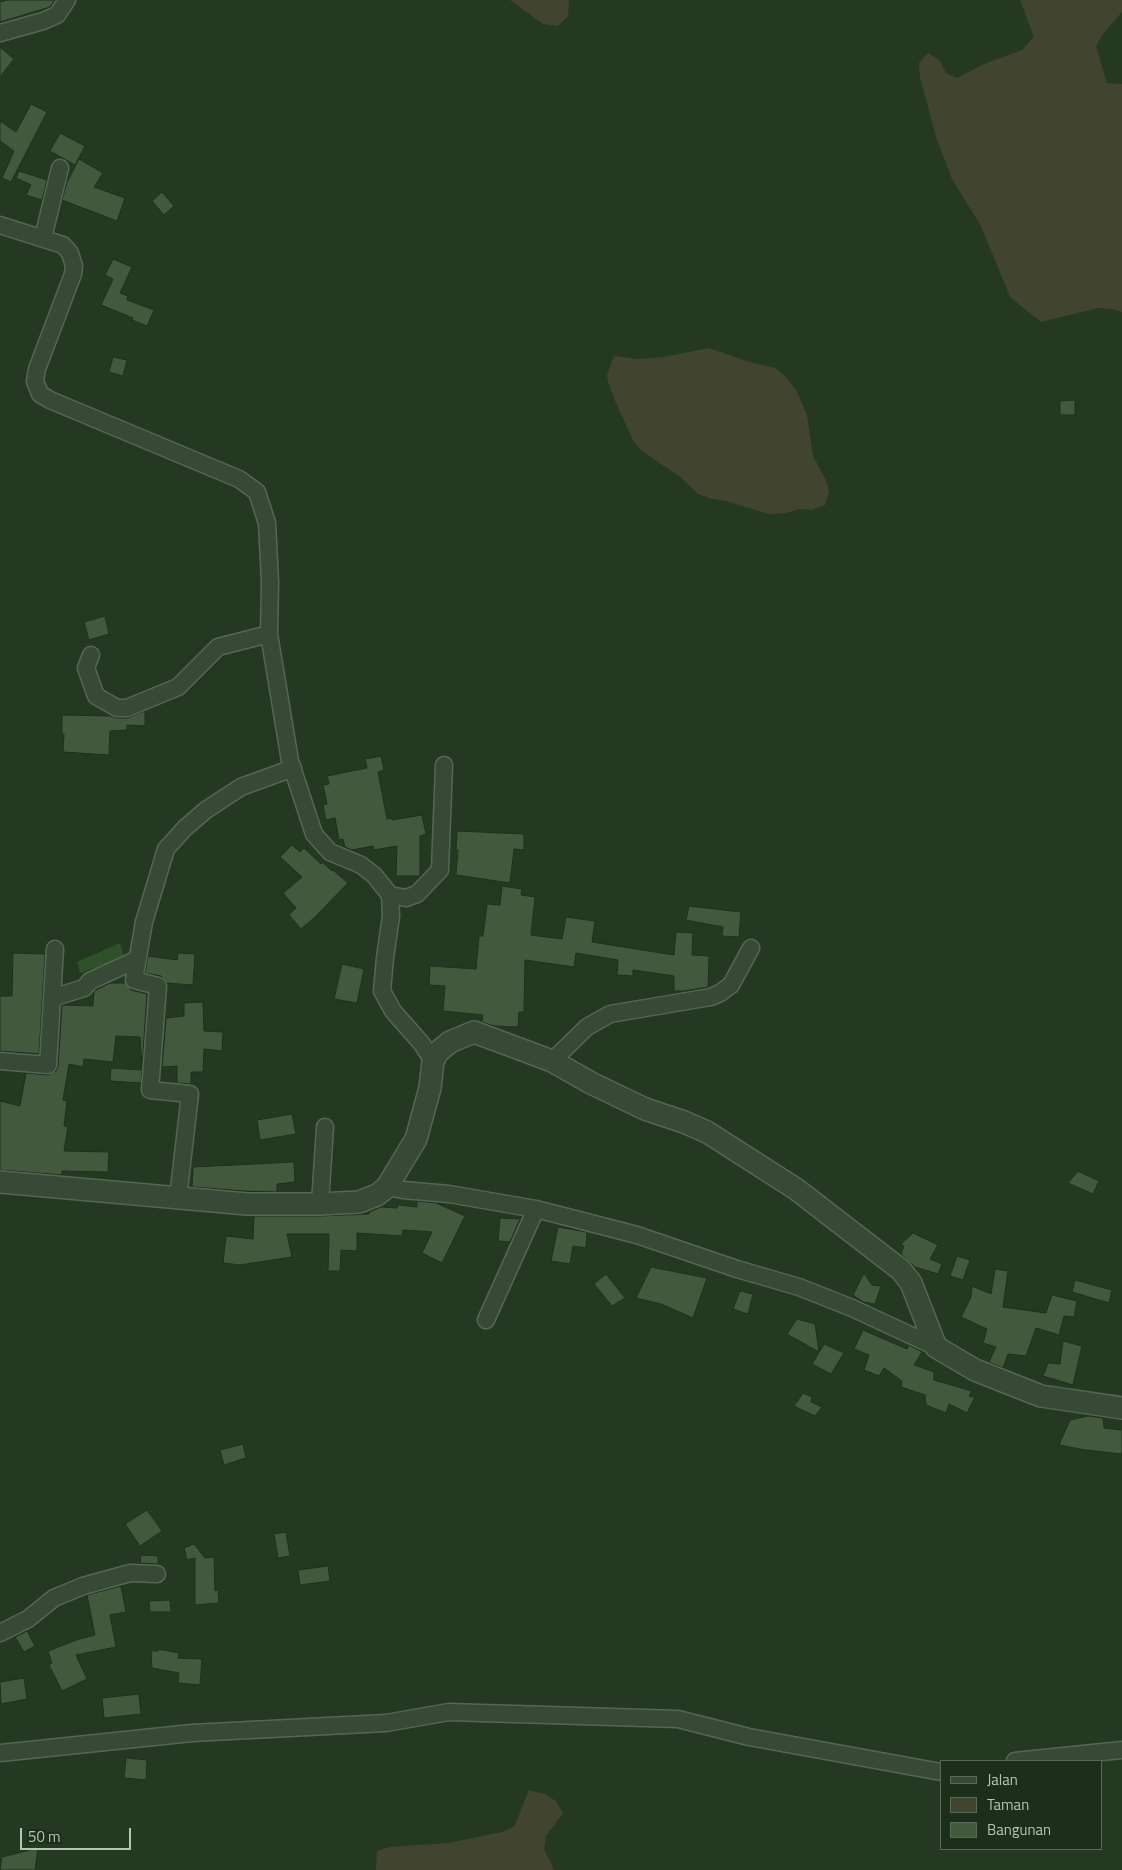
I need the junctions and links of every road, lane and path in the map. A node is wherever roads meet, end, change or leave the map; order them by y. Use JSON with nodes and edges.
{"nodes":[{"id":1,"x":67,"y":0,"type":"edge"},
{"id":2,"x":0,"y":33,"type":"edge"},
{"id":3,"x":60,"y":168,"type":"dead end"},
{"id":4,"x":0,"y":225,"type":"edge"},
{"id":5,"x":43,"y":238,"type":"junction"},
{"id":6,"x":270,"y":634,"type":"junction"},
{"id":7,"x":91,"y":655,"type":"dead end"},
{"id":8,"x":444,"y":765,"type":"dead end"},
{"id":9,"x":293,"y":768,"type":"junction"},
{"id":10,"x":390,"y":895,"type":"junction"},
{"id":11,"x":751,"y":948,"type":"dead end"},
{"id":12,"x":55,"y":949,"type":"dead end"},
{"id":13,"x":138,"y":959,"type":"junction"},
{"id":14,"x":52,"y":998,"type":"junction"},
{"id":15,"x":0,"y":1061,"type":"edge"},
{"id":16,"x":432,"y":1061,"type":"junction"},
{"id":17,"x":552,"y":1061,"type":"junction"},
{"id":18,"x":325,"y":1127,"type":"dead end"},
{"id":19,"x":0,"y":1182,"type":"edge"},
{"id":20,"x":387,"y":1187,"type":"junction"},
{"id":21,"x":178,"y":1198,"type":"junction"},
{"id":22,"x":320,"y":1204,"type":"junction"},
{"id":23,"x":536,"y":1209,"type":"junction"},
{"id":24,"x":486,"y":1320,"type":"dead end"},
{"id":25,"x":936,"y":1347,"type":"junction"},
{"id":26,"x":1122,"y":1408,"type":"edge"},
{"id":27,"x":157,"y":1574,"type":"dead end"},
{"id":28,"x":0,"y":1634,"type":"edge"},
{"id":29,"x":1122,"y":1750,"type":"edge"},
{"id":30,"x":0,"y":1753,"type":"edge"},
{"id":31,"x":1025,"y":1760,"type":"edge"},
{"id":32,"x":940,"y":1772,"type":"edge"}],
"edges":[{"from":1,"to":2,"type":"street"},
{"from":3,"to":5,"type":"street"},
{"from":4,"to":5,"type":"street"},
{"from":5,"to":6,"type":"street"},
{"from":6,"to":7,"type":"street"},
{"from":6,"to":9,"type":"street"},
{"from":8,"to":10,"type":"street"},
{"from":9,"to":10,"type":"street"},
{"from":9,"to":13,"type":"street"},
{"from":10,"to":16,"type":"street"},
{"from":11,"to":17,"type":"street"},
{"from":12,"to":14,"type":"street"},
{"from":13,"to":14,"type":"street"},
{"from":13,"to":21,"type":"street"},
{"from":14,"to":15,"type":"street"},
{"from":16,"to":17,"type":"street"},
{"from":16,"to":20,"type":"street"},
{"from":17,"to":25,"type":"street"},
{"from":18,"to":22,"type":"street"},
{"from":19,"to":21,"type":"street"},
{"from":20,"to":22,"type":"street"},
{"from":20,"to":23,"type":"street"},
{"from":21,"to":22,"type":"street"},
{"from":23,"to":24,"type":"street"},
{"from":23,"to":25,"type":"street"},
{"from":25,"to":26,"type":"street"},
{"from":27,"to":28,"type":"street"},
{"from":29,"to":31,"type":"street"},
{"from":30,"to":32,"type":"street"}]}
